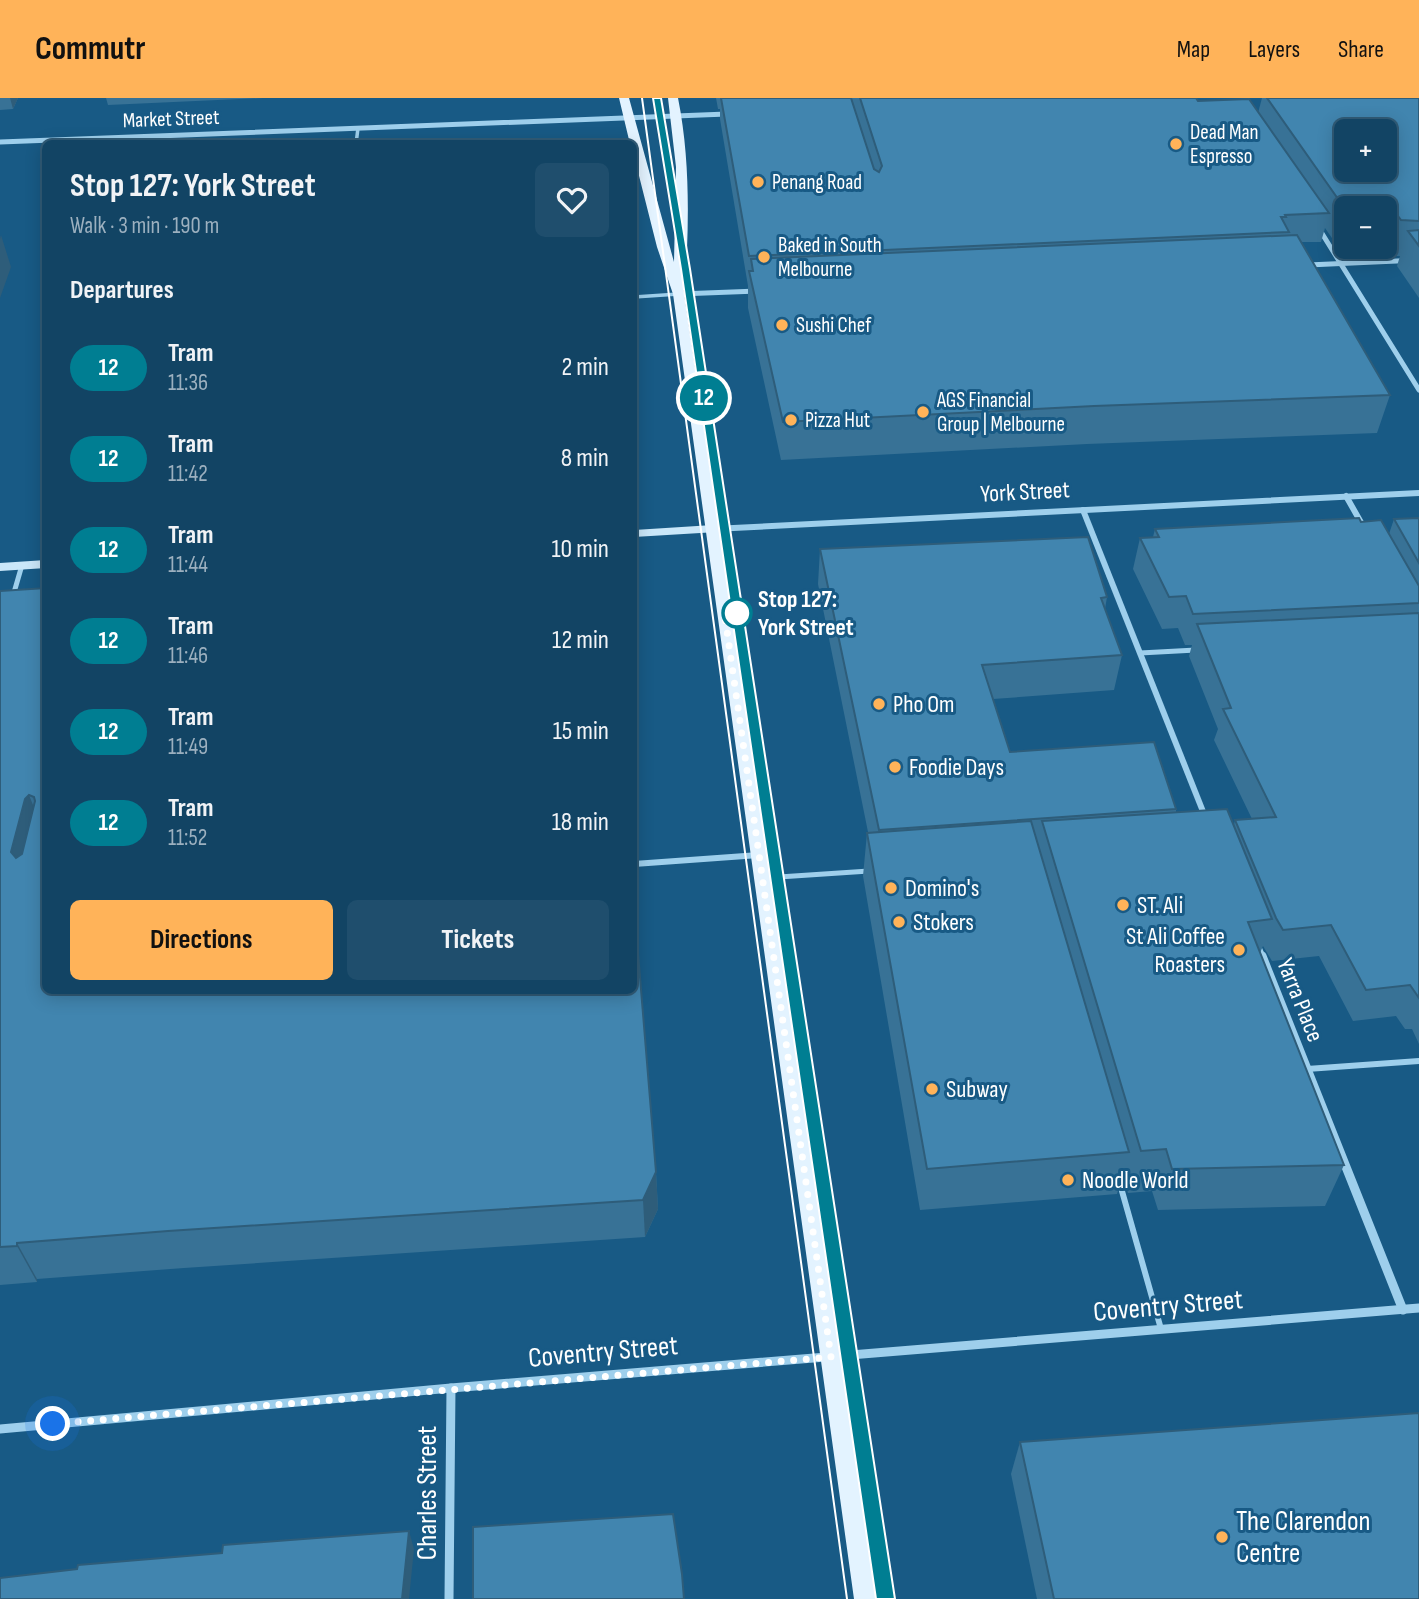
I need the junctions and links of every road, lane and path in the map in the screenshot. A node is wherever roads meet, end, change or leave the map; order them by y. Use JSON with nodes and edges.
{"nodes":[{"id":1,"x":624,"y":98,"type":"edge"},
{"id":2,"x":673,"y":98,"type":"edge"},
{"id":3,"x":734,"y":113,"type":"edge"},
{"id":4,"x":677,"y":116,"type":"junction"},
{"id":5,"x":628,"y":117,"type":"junction"},
{"id":6,"x":358,"y":128,"type":"junction"},
{"id":7,"x":103,"y":138,"type":"joint"},
{"id":8,"x":42,"y":140,"type":"edge"},
{"id":9,"x":52,"y":140,"type":"edge"},
{"id":10,"x":356,"y":140,"type":"edge"},
{"id":11,"x":635,"y":140,"type":"edge"},
{"id":12,"x":0,"y":142,"type":"edge"},
{"id":13,"x":637,"y":148,"type":"edge"},
{"id":14,"x":1313,"y":221,"type":"edge"},
{"id":15,"x":1419,"y":260,"type":"edge"},
{"id":16,"x":1343,"y":264,"type":"junction"},
{"id":17,"x":1306,"y":265,"type":"edge"},
{"id":18,"x":766,"y":290,"type":"edge"},
{"id":19,"x":679,"y":294,"type":"junction"},
{"id":20,"x":637,"y":297,"type":"edge"},
{"id":21,"x":1419,"y":390,"type":"edge"},
{"id":22,"x":1419,"y":493,"type":"edge"},
{"id":23,"x":1346,"y":496,"type":"junction"},
{"id":24,"x":1083,"y":510,"type":"junction"},
{"id":25,"x":713,"y":529,"type":"junction"},
{"id":26,"x":637,"y":534,"type":"edge"},
{"id":27,"x":1369,"y":538,"type":"edge"},
{"id":28,"x":42,"y":564,"type":"edge"},
{"id":29,"x":22,"y":565,"type":"junction"},
{"id":30,"x":0,"y":567,"type":"edge"},
{"id":31,"x":12,"y":600,"type":"edge"},
{"id":32,"x":1210,"y":650,"type":"edge"},
{"id":33,"x":1140,"y":653,"type":"junction"},
{"id":34,"x":1213,"y":834,"type":"edge"},
{"id":35,"x":759,"y":855,"type":"junction"},
{"id":36,"x":637,"y":863,"type":"edge"},
{"id":37,"x":881,"y":870,"type":"edge"},
{"id":38,"x":763,"y":878,"type":"junction"},
{"id":39,"x":1252,"y":933,"type":"edge"},
{"id":40,"x":1419,"y":1061,"type":"edge"},
{"id":41,"x":1307,"y":1069,"type":"junction"},
{"id":42,"x":1114,"y":1165,"type":"edge"},
{"id":43,"x":1419,"y":1308,"type":"edge"},
{"id":44,"x":1403,"y":1310,"type":"junction"},
{"id":45,"x":1161,"y":1329,"type":"junction"},
{"id":46,"x":831,"y":1357,"type":"junction"},
{"id":47,"x":451,"y":1388,"type":"junction"},
{"id":48,"x":0,"y":1429,"type":"edge"},
{"id":49,"x":449,"y":1599,"type":"edge"},
{"id":50,"x":866,"y":1599,"type":"edge"}],
"edges":[{"from":1,"to":5,"type":"main road"},
{"from":2,"to":4,"type":"main road"},
{"from":3,"to":4,"type":"street","name":"Market Street"},
{"from":4,"to":5,"type":"street","name":"Market Street"},
{"from":4,"to":19,"type":"main road"},
{"from":5,"to":6,"type":"street","name":"Market Street"},
{"from":5,"to":11,"type":"main road"},
{"from":6,"to":7,"type":"street","name":"Market Street"},
{"from":6,"to":10,"type":"lane"},
{"from":7,"to":9,"type":"street","name":"Market Street"},
{"from":8,"to":12,"type":"street","name":"Market Street"},
{"from":13,"to":19,"type":"main road"},
{"from":14,"to":16,"type":"street"},
{"from":15,"to":16,"type":"street"},
{"from":16,"to":17,"type":"street"},
{"from":16,"to":21,"type":"street"},
{"from":18,"to":19,"type":"street"},
{"from":19,"to":20,"type":"lane"},
{"from":19,"to":25,"type":"main road"},
{"from":22,"to":23,"type":"street","name":"York Street"},
{"from":23,"to":24,"type":"street","name":"York Street"},
{"from":23,"to":27,"type":"street"},
{"from":24,"to":25,"type":"street","name":"York Street"},
{"from":24,"to":33,"type":"street"},
{"from":25,"to":26,"type":"street","name":"York Street"},
{"from":25,"to":35,"type":"main road"},
{"from":28,"to":29,"type":"street"},
{"from":29,"to":30,"type":"street"},
{"from":29,"to":31,"type":"lane"},
{"from":32,"to":33,"type":"lane"},
{"from":33,"to":34,"type":"street"},
{"from":35,"to":36,"type":"street"},
{"from":35,"to":38,"type":"main road"},
{"from":37,"to":38,"type":"lane"},
{"from":38,"to":46,"type":"main road"},
{"from":39,"to":41,"type":"street","name":"Yarra Place"},
{"from":40,"to":41,"type":"lane"},
{"from":41,"to":44,"type":"street","name":"Yarra Place"},
{"from":42,"to":45,"type":"lane"},
{"from":43,"to":44,"type":"street","name":"Coventry Street"},
{"from":44,"to":45,"type":"street","name":"Coventry Street"},
{"from":45,"to":46,"type":"street","name":"Coventry Street"},
{"from":46,"to":47,"type":"street","name":"Coventry Street"},
{"from":46,"to":50,"type":"main road"},
{"from":47,"to":48,"type":"street","name":"Coventry Street"},
{"from":47,"to":49,"type":"street","name":"Charles Street"}]}
